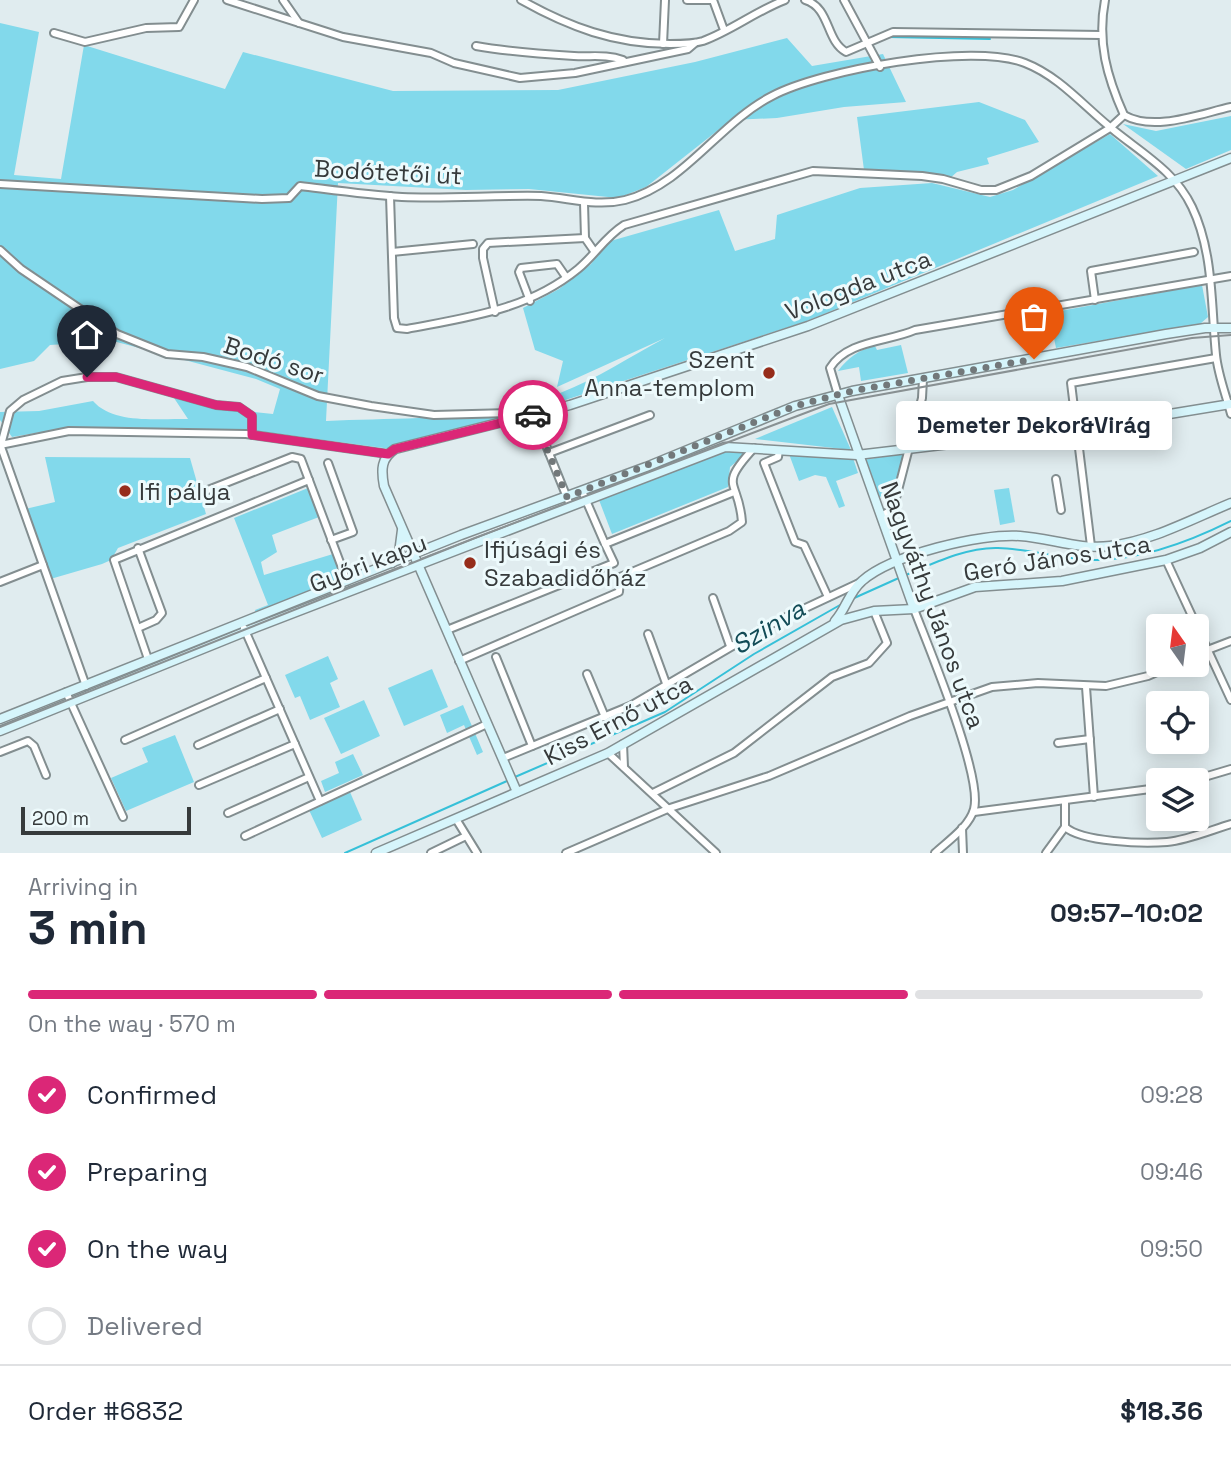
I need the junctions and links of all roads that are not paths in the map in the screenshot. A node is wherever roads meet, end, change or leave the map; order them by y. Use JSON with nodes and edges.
{"nodes":[{"id":1,"x":194,"y":0,"type":"edge"},
{"id":2,"x":227,"y":0,"type":"edge"},
{"id":3,"x":284,"y":0,"type":"edge"},
{"id":4,"x":521,"y":0,"type":"edge"},
{"id":5,"x":666,"y":0,"type":"edge"},
{"id":6,"x":687,"y":0,"type":"edge"},
{"id":7,"x":713,"y":0,"type":"edge"},
{"id":8,"x":785,"y":0,"type":"edge"},
{"id":9,"x":805,"y":0,"type":"edge"},
{"id":10,"x":844,"y":0,"type":"edge"},
{"id":11,"x":1105,"y":0,"type":"edge"},
{"id":12,"x":299,"y":23,"type":"junction"},
{"id":13,"x":724,"y":30,"type":"junction"},
{"id":14,"x":54,"y":33,"type":"dead end"},
{"id":15,"x":1101,"y":35,"type":"junction"},
{"id":16,"x":695,"y":43,"type":"junction"},
{"id":17,"x":663,"y":44,"type":"junction"},
{"id":18,"x":868,"y":44,"type":"junction"},
{"id":19,"x":476,"y":46,"type":"dead end"},
{"id":20,"x":624,"y":61,"type":"junction"},
{"id":21,"x":880,"y":67,"type":"junction"},
{"id":22,"x":1231,"y":107,"type":"edge"},
{"id":23,"x":1124,"y":115,"type":"junction"},
{"id":24,"x":1110,"y":128,"type":"junction"},
{"id":25,"x":1231,"y":158,"type":"edge"},
{"id":26,"x":1162,"y":169,"type":"junction"},
{"id":27,"x":1189,"y":174,"type":"junction"},
{"id":28,"x":1177,"y":180,"type":"junction"},
{"id":29,"x":0,"y":184,"type":"edge"},
{"id":30,"x":1158,"y":187,"type":"junction"},
{"id":31,"x":1184,"y":193,"type":"junction"},
{"id":32,"x":390,"y":196,"type":"junction"},
{"id":33,"x":584,"y":203,"type":"junction"},
{"id":34,"x":585,"y":237,"type":"junction"},
{"id":35,"x":473,"y":244,"type":"dead end"},
{"id":36,"x":0,"y":250,"type":"edge"},
{"id":37,"x":594,"y":251,"type":"junction"},
{"id":38,"x":392,"y":252,"type":"junction"},
{"id":39,"x":1195,"y":252,"type":"dead end"},
{"id":40,"x":1231,"y":276,"type":"edge"},
{"id":41,"x":566,"y":277,"type":"junction"},
{"id":42,"x":1210,"y":282,"type":"junction"},
{"id":43,"x":530,"y":300,"type":"junction"},
{"id":44,"x":1096,"y":300,"type":"junction"},
{"id":45,"x":495,"y":312,"type":"junction"},
{"id":46,"x":1216,"y":327,"type":"junction"},
{"id":47,"x":1231,"y":328,"type":"edge"},
{"id":48,"x":1216,"y":358,"type":"junction"},
{"id":49,"x":923,"y":379,"type":"junction"},
{"id":50,"x":838,"y":395,"type":"junction"},
{"id":51,"x":1230,"y":408,"type":"edge"},
{"id":52,"x":534,"y":415,"type":"junction"},
{"id":53,"x":650,"y":415,"type":"dead end"},
{"id":54,"x":521,"y":419,"type":"junction"},
{"id":55,"x":1078,"y":429,"type":"junction"},
{"id":56,"x":252,"y":435,"type":"junction"},
{"id":57,"x":0,"y":445,"type":"edge"},
{"id":58,"x":754,"y":448,"type":"junction"},
{"id":59,"x":910,"y":449,"type":"junction"},
{"id":60,"x":779,"y":450,"type":"junction"},
{"id":61,"x":549,"y":453,"type":"junction"},
{"id":62,"x":388,"y":454,"type":"junction"},
{"id":63,"x":857,"y":455,"type":"junction"},
{"id":64,"x":328,"y":463,"type":"dead end"},
{"id":65,"x":1056,"y":479,"type":"dead end"},
{"id":66,"x":309,"y":480,"type":"junction"},
{"id":67,"x":208,"y":490,"type":"dead end"},
{"id":68,"x":734,"y":492,"type":"junction"},
{"id":69,"x":584,"y":495,"type":"junction"},
{"id":70,"x":568,"y":501,"type":"junction"},
{"id":71,"x":1231,"y":502,"type":"edge"},
{"id":72,"x":1061,"y":510,"type":"dead end"},
{"id":73,"x":881,"y":516,"type":"junction"},
{"id":74,"x":402,"y":528,"type":"junction"},
{"id":75,"x":1231,"y":532,"type":"edge"},
{"id":76,"x":331,"y":540,"type":"junction"},
{"id":77,"x":605,"y":544,"type":"junction"},
{"id":78,"x":1091,"y":547,"type":"junction"},
{"id":79,"x":138,"y":548,"type":"junction"},
{"id":80,"x":414,"y":554,"type":"junction"},
{"id":81,"x":1166,"y":560,"type":"junction"},
{"id":82,"x":392,"y":563,"type":"junction"},
{"id":83,"x":614,"y":563,"type":"junction"},
{"id":84,"x":43,"y":565,"type":"junction"},
{"id":85,"x":419,"y":565,"type":"junction"},
{"id":86,"x":900,"y":566,"type":"junction"},
{"id":87,"x":620,"y":577,"type":"junction"},
{"id":88,"x":347,"y":581,"type":"junction"},
{"id":89,"x":0,"y":582,"type":"edge"},
{"id":90,"x":858,"y":586,"type":"junction"},
{"id":91,"x":828,"y":597,"type":"junction"},
{"id":92,"x":713,"y":598,"type":"dead end"},
{"id":93,"x":914,"y":609,"type":"junction"},
{"id":94,"x":874,"y":611,"type":"junction"},
{"id":95,"x":1191,"y":614,"type":"edge"},
{"id":96,"x":833,"y":624,"type":"junction"},
{"id":97,"x":243,"y":627,"type":"junction"},
{"id":98,"x":138,"y":628,"type":"junction"},
{"id":99,"x":447,"y":631,"type":"junction"},
{"id":100,"x":648,"y":634,"type":"dead end"},
{"id":101,"x":1231,"y":640,"type":"edge"},
{"id":102,"x":737,"y":645,"type":"junction"},
{"id":103,"x":1209,"y":649,"type":"edge"},
{"id":104,"x":1209,"y":651,"type":"edge"},
{"id":105,"x":496,"y":657,"type":"dead end"},
{"id":106,"x":148,"y":659,"type":"junction"},
{"id":107,"x":458,"y":661,"type":"junction"},
{"id":108,"x":587,"y":674,"type":"dead end"},
{"id":109,"x":1146,"y":675,"type":"edge"},
{"id":110,"x":266,"y":678,"type":"junction"},
{"id":111,"x":85,"y":684,"type":"junction"},
{"id":112,"x":667,"y":686,"type":"junction"},
{"id":113,"x":1086,"y":687,"type":"junction"},
{"id":114,"x":66,"y":692,"type":"junction"},
{"id":115,"x":89,"y":695,"type":"junction"},
{"id":116,"x":1231,"y":700,"type":"edge"},
{"id":117,"x":71,"y":702,"type":"junction"},
{"id":118,"x":950,"y":702,"type":"junction"},
{"id":119,"x":280,"y":709,"type":"junction"},
{"id":120,"x":605,"y":717,"type":"junction"},
{"id":121,"x":0,"y":719,"type":"edge"},
{"id":122,"x":487,"y":724,"type":"junction"},
{"id":123,"x":0,"y":731,"type":"edge"},
{"id":124,"x":1090,"y":739,"type":"junction"},
{"id":125,"x":125,"y":740,"type":"dead end"},
{"id":126,"x":1058,"y":743,"type":"dead end"},
{"id":127,"x":295,"y":744,"type":"junction"},
{"id":128,"x":623,"y":744,"type":"junction"},
{"id":129,"x":198,"y":745,"type":"dead end"},
{"id":130,"x":532,"y":746,"type":"junction"},
{"id":131,"x":0,"y":752,"type":"edge"},
{"id":132,"x":608,"y":752,"type":"junction"},
{"id":133,"x":503,"y":758,"type":"junction"},
{"id":134,"x":624,"y":767,"type":"junction"},
{"id":135,"x":1231,"y":769,"type":"edge"},
{"id":136,"x":46,"y":775,"type":"dead end"},
{"id":137,"x":1209,"y":776,"type":"edge"},
{"id":138,"x":309,"y":777,"type":"junction"},
{"id":139,"x":199,"y":785,"type":"dead end"},
{"id":140,"x":516,"y":788,"type":"junction"},
{"id":141,"x":1146,"y":790,"type":"edge"},
{"id":142,"x":653,"y":793,"type":"junction"},
{"id":143,"x":1094,"y":797,"type":"junction"},
{"id":144,"x":320,"y":801,"type":"junction"},
{"id":145,"x":1065,"y":801,"type":"junction"},
{"id":146,"x":670,"y":808,"type":"junction"},
{"id":147,"x":974,"y":812,"type":"junction"},
{"id":148,"x":228,"y":813,"type":"dead end"},
{"id":149,"x":123,"y":817,"type":"dead end"},
{"id":150,"x":456,"y":819,"type":"junction"},
{"id":151,"x":1231,"y":824,"type":"edge"},
{"id":152,"x":1065,"y":827,"type":"junction"},
{"id":153,"x":962,"y":828,"type":"junction"},
{"id":154,"x":245,"y":836,"type":"dead end"},
{"id":155,"x":466,"y":836,"type":"junction"},
{"id":156,"x":376,"y":853,"type":"edge"},
{"id":157,"x":431,"y":853,"type":"edge"},
{"id":158,"x":477,"y":853,"type":"edge"},
{"id":159,"x":566,"y":853,"type":"edge"},
{"id":160,"x":716,"y":853,"type":"edge"},
{"id":161,"x":935,"y":853,"type":"edge"},
{"id":162,"x":963,"y":853,"type":"edge"},
{"id":163,"x":1046,"y":853,"type":"edge"}],
"edges":[{"from":1,"to":14,"type":"street"},
{"from":2,"to":12,"type":"street"},
{"from":3,"to":12,"type":"street"},
{"from":4,"to":17,"type":"street"},
{"from":5,"to":17,"type":"street"},
{"from":6,"to":7,"type":"street"},
{"from":7,"to":13,"type":"street"},
{"from":8,"to":13,"type":"street"},
{"from":9,"to":18,"type":"street"},
{"from":10,"to":18,"type":"street"},
{"from":11,"to":15,"type":"street"},
{"from":12,"to":20,"type":"street"},
{"from":13,"to":16,"type":"street"},
{"from":15,"to":18,"type":"street"},
{"from":15,"to":23,"type":"street"},
{"from":16,"to":17,"type":"street"},
{"from":16,"to":20,"type":"street"},
{"from":18,"to":21,"type":"street"},
{"from":19,"to":20,"type":"street"},
{"from":21,"to":24,"type":"street","name":"Bodótetői út"},
{"from":21,"to":33,"type":"street","name":"Bodótetői út"},
{"from":22,"to":23,"type":"street"},
{"from":23,"to":24,"type":"street"},
{"from":24,"to":26,"type":"street","name":"Bodótetői út"},
{"from":24,"to":37,"type":"street"},
{"from":25,"to":27,"type":"street","name":"Vologda utca"},
{"from":26,"to":28,"type":"street","name":"Bodótetői út"},
{"from":26,"to":30,"type":"street"},
{"from":27,"to":28,"type":"street","name":"Vologda utca"},
{"from":27,"to":31,"type":"street"},
{"from":28,"to":30,"type":"street","name":"Vologda utca"},
{"from":28,"to":31,"type":"street"},
{"from":29,"to":32,"type":"street","name":"Bodótetői út"},
{"from":30,"to":52,"type":"street","name":"Vologda utca"},
{"from":31,"to":42,"type":"street"},
{"from":32,"to":33,"type":"street","name":"Bodótetői út"},
{"from":32,"to":38,"type":"street"},
{"from":33,"to":34,"type":"street"},
{"from":34,"to":37,"type":"street"},
{"from":34,"to":45,"type":"street"},
{"from":35,"to":38,"type":"street"},
{"from":36,"to":54,"type":"street","name":"Bodó sor"},
{"from":37,"to":41,"type":"street"},
{"from":38,"to":45,"type":"street"},
{"from":39,"to":44,"type":"street"},
{"from":40,"to":42,"type":"street"},
{"from":41,"to":43,"type":"street"},
{"from":41,"to":43,"type":"street"},
{"from":42,"to":44,"type":"street"},
{"from":42,"to":46,"type":"street"},
{"from":43,"to":45,"type":"street"},
{"from":44,"to":50,"type":"street"},
{"from":46,"to":47,"type":"street","name":"Győri kapu"},
{"from":46,"to":48,"type":"street"},
{"from":46,"to":49,"type":"street","name":"Győri kapu"},
{"from":48,"to":51,"type":"street"},
{"from":48,"to":55,"type":"street"},
{"from":49,"to":50,"type":"street","name":"Győri kapu"},
{"from":49,"to":59,"type":"street"},
{"from":50,"to":63,"type":"street","name":"Nagyváthy János utca"},
{"from":50,"to":69,"type":"street","name":"Győri kapu"},
{"from":51,"to":55,"type":"street","name":"Győri kapu"},
{"from":52,"to":54,"type":"street","name":"Vologda utca"},
{"from":52,"to":61,"type":"street"},
{"from":53,"to":61,"type":"street"},
{"from":54,"to":62,"type":"street","name":"Vologda utca"},
{"from":55,"to":59,"type":"street","name":"Győri kapu"},
{"from":55,"to":78,"type":"street"},
{"from":56,"to":57,"type":"street"},
{"from":56,"to":57,"type":"street"},
{"from":56,"to":62,"type":"street"},
{"from":57,"to":84,"type":"street"},
{"from":58,"to":60,"type":"street","name":"Győri kapu"},
{"from":58,"to":68,"type":"street"},
{"from":58,"to":69,"type":"street","name":"Győri kapu"},
{"from":59,"to":63,"type":"street","name":"Győri kapu"},
{"from":59,"to":73,"type":"street"},
{"from":60,"to":63,"type":"street","name":"Győri kapu"},
{"from":60,"to":91,"type":"street"},
{"from":61,"to":70,"type":"street"},
{"from":62,"to":74,"type":"street"},
{"from":63,"to":73,"type":"street","name":"Nagyváthy János utca"},
{"from":64,"to":76,"type":"street"},
{"from":65,"to":72,"type":"street"},
{"from":66,"to":67,"type":"street"},
{"from":66,"to":76,"type":"street"},
{"from":66,"to":79,"type":"street"},
{"from":68,"to":77,"type":"street"},
{"from":68,"to":87,"type":"street"},
{"from":69,"to":70,"type":"street","name":"Győri kapu"},
{"from":69,"to":77,"type":"street"},
{"from":70,"to":80,"type":"street","name":"Győri kapu"},
{"from":70,"to":85,"type":"street","name":"Győri kapu"},
{"from":71,"to":78,"type":"street"},
{"from":73,"to":86,"type":"street","name":"Nagyváthy János utca"},
{"from":74,"to":80,"type":"street"},
{"from":74,"to":82,"type":"street"},
{"from":75,"to":81,"type":"street","name":"Geró János utca"},
{"from":76,"to":88,"type":"street"},
{"from":77,"to":83,"type":"street"},
{"from":78,"to":86,"type":"street"},
{"from":79,"to":98,"type":"street"},
{"from":79,"to":98,"type":"street"},
{"from":80,"to":82,"type":"street","name":"Győri kapu"},
{"from":80,"to":85,"type":"street"},
{"from":81,"to":93,"type":"street","name":"Geró János utca"},
{"from":81,"to":95,"type":"street"},
{"from":82,"to":88,"type":"street","name":"Győri kapu"},
{"from":83,"to":87,"type":"street"},
{"from":83,"to":99,"type":"street"},
{"from":84,"to":89,"type":"street"},
{"from":84,"to":111,"type":"street"},
{"from":85,"to":97,"type":"street","name":"Győri kapu"},
{"from":85,"to":99,"type":"street"},
{"from":86,"to":90,"type":"street"},
{"from":86,"to":93,"type":"street","name":"Nagyváthy János utca"},
{"from":87,"to":107,"type":"street"},
{"from":88,"to":97,"type":"street","name":"Győri kapu"},
{"from":90,"to":91,"type":"street"},
{"from":90,"to":96,"type":"street","name":"Kiss Ernő utca"},
{"from":91,"to":102,"type":"street"},
{"from":92,"to":102,"type":"street"},
{"from":93,"to":94,"type":"street","name":"Kiss Ernő utca"},
{"from":93,"to":118,"type":"street","name":"Nagyváthy János utca"},
{"from":94,"to":96,"type":"street","name":"Kiss Ernő utca"},
{"from":94,"to":142,"type":"street"},
{"from":96,"to":128,"type":"street","name":"Kiss Ernő utca"},
{"from":97,"to":106,"type":"street","name":"Győri kapu"},
{"from":97,"to":110,"type":"street"},
{"from":97,"to":115,"type":"street","name":"Győri kapu"},
{"from":98,"to":106,"type":"street"},
{"from":99,"to":107,"type":"street"},
{"from":100,"to":112,"type":"street"},
{"from":101,"to":103,"type":"street"},
{"from":102,"to":112,"type":"street"},
{"from":104,"to":116,"type":"street"},
{"from":105,"to":130,"type":"street"},
{"from":106,"to":111,"type":"street","name":"Győri kapu"},
{"from":107,"to":122,"type":"street"},
{"from":108,"to":120,"type":"street"},
{"from":109,"to":113,"type":"street"},
{"from":110,"to":119,"type":"street"},
{"from":110,"to":125,"type":"street"},
{"from":111,"to":114,"type":"street","name":"Győri kapu"},
{"from":111,"to":115,"type":"street"},
{"from":112,"to":120,"type":"street"},
{"from":113,"to":118,"type":"street"},
{"from":113,"to":124,"type":"street"},
{"from":114,"to":117,"type":"street"},
{"from":114,"to":121,"type":"street","name":"Győri kapu"},
{"from":115,"to":117,"type":"street","name":"Győri kapu"},
{"from":117,"to":123,"type":"street","name":"Győri kapu"},
{"from":117,"to":149,"type":"street"},
{"from":118,"to":146,"type":"street"},
{"from":118,"to":147,"type":"street","name":"Nagyváthy János utca"},
{"from":119,"to":127,"type":"street"},
{"from":119,"to":129,"type":"street"},
{"from":120,"to":130,"type":"street"},
{"from":122,"to":133,"type":"street"},
{"from":122,"to":144,"type":"street"},
{"from":124,"to":126,"type":"street"},
{"from":124,"to":143,"type":"street"},
{"from":127,"to":138,"type":"street"},
{"from":127,"to":139,"type":"street"},
{"from":128,"to":132,"type":"street","name":"Kiss Ernő utca"},
{"from":128,"to":134,"type":"street"},
{"from":130,"to":133,"type":"street"},
{"from":131,"to":136,"type":"street"},
{"from":132,"to":134,"type":"street"},
{"from":132,"to":140,"type":"street","name":"Kiss Ernő utca"},
{"from":133,"to":140,"type":"street"},
{"from":134,"to":142,"type":"street"},
{"from":135,"to":137,"type":"street"},
{"from":138,"to":144,"type":"street"},
{"from":138,"to":148,"type":"street"},
{"from":140,"to":150,"type":"street","name":"Kiss Ernő utca"},
{"from":141,"to":143,"type":"street"},
{"from":142,"to":146,"type":"street"},
{"from":143,"to":145,"type":"street"},
{"from":144,"to":154,"type":"street"},
{"from":145,"to":147,"type":"street"},
{"from":145,"to":152,"type":"street"},
{"from":146,"to":159,"type":"street"},
{"from":146,"to":160,"type":"street"},
{"from":147,"to":153,"type":"street"},
{"from":150,"to":155,"type":"street"},
{"from":150,"to":156,"type":"street","name":"Kiss Ernő utca"},
{"from":151,"to":152,"type":"street"},
{"from":152,"to":163,"type":"street"},
{"from":153,"to":161,"type":"street"},
{"from":153,"to":162,"type":"street"},
{"from":155,"to":157,"type":"street"},
{"from":155,"to":158,"type":"street"}]}
